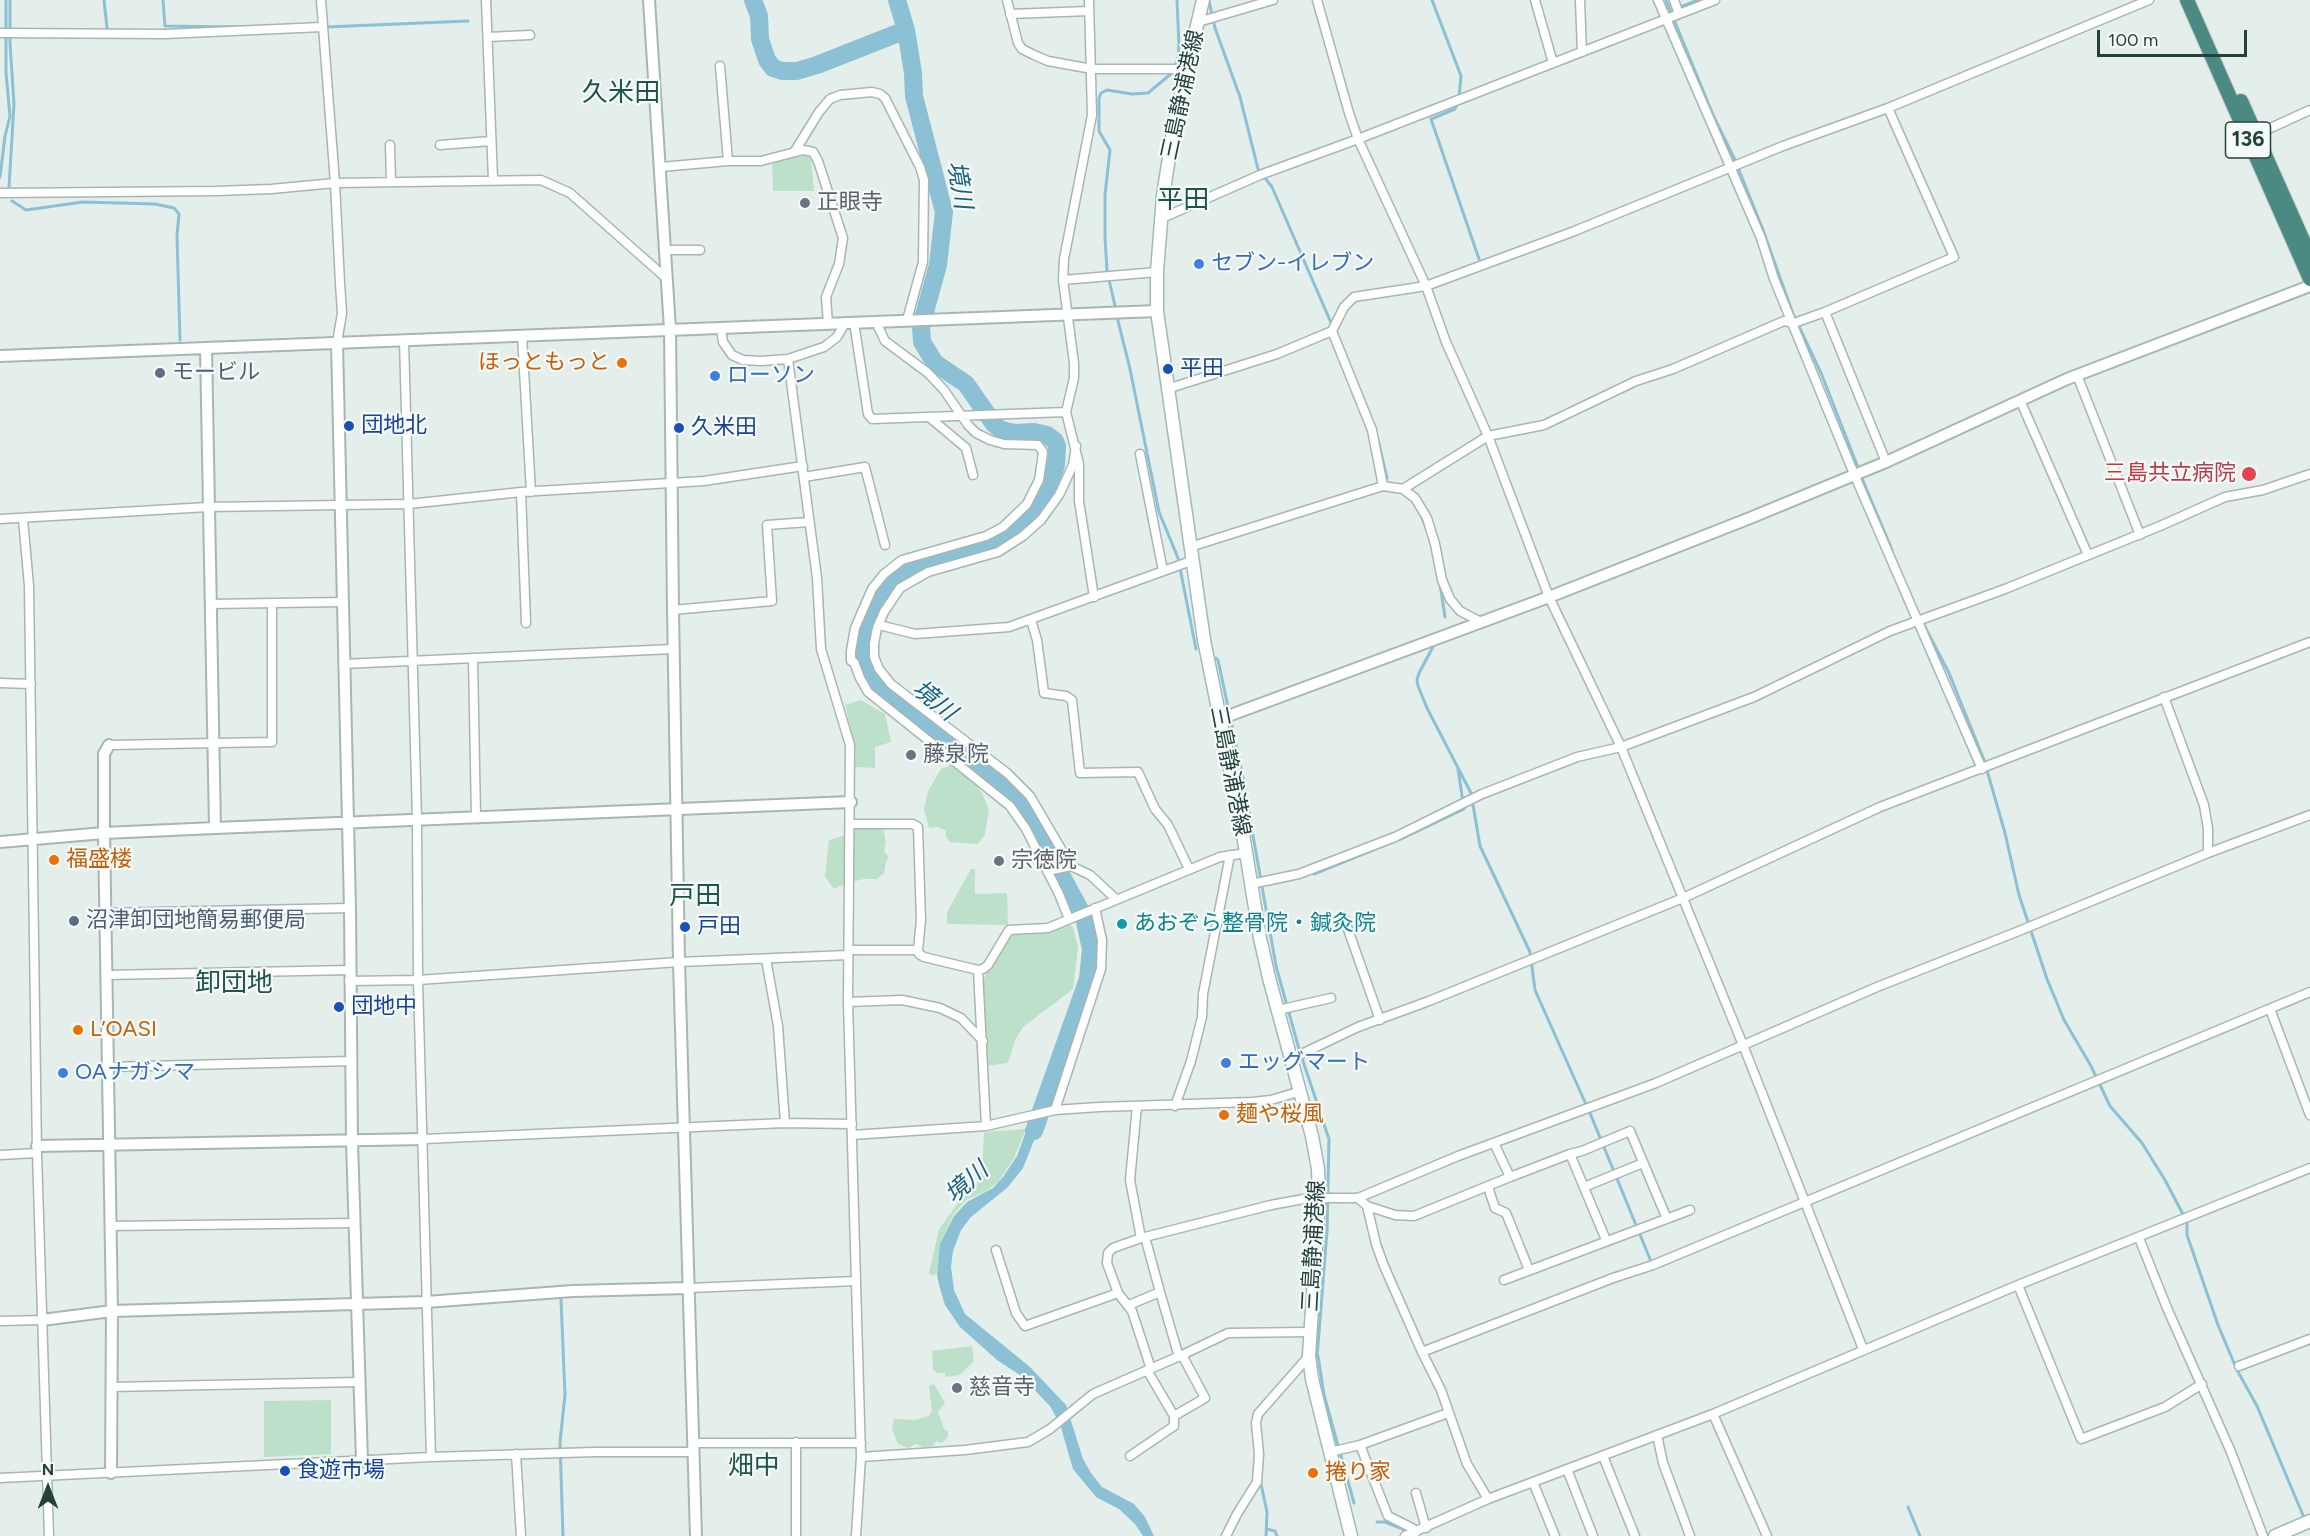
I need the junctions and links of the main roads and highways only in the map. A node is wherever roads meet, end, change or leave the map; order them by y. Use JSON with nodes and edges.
{"nodes":[{"id":1,"x":1203,"y":0,"type":"edge"},
{"id":2,"x":2187,"y":0,"type":"edge"},
{"id":3,"x":2197,"y":0,"type":"edge"},
{"id":4,"x":2252,"y":137,"type":"junction"},
{"id":5,"x":2310,"y":253,"type":"edge"},
{"id":6,"x":2310,"y":279,"type":"edge"},
{"id":7,"x":2310,"y":1521,"type":"edge"},
{"id":8,"x":1351,"y":1536,"type":"edge"},
{"id":9,"x":2275,"y":1536,"type":"edge"}],
"edges":[{"from":1,"to":8,"type":"main road","name":"三島静浦港線"},
{"from":2,"to":4,"type":"highway","number":"136"},
{"from":3,"to":4,"type":"highway","number":"136"},
{"from":4,"to":5,"type":"highway","number":"136"},
{"from":4,"to":6,"type":"highway","number":"136"},
{"from":7,"to":9,"type":"main road"}]}
